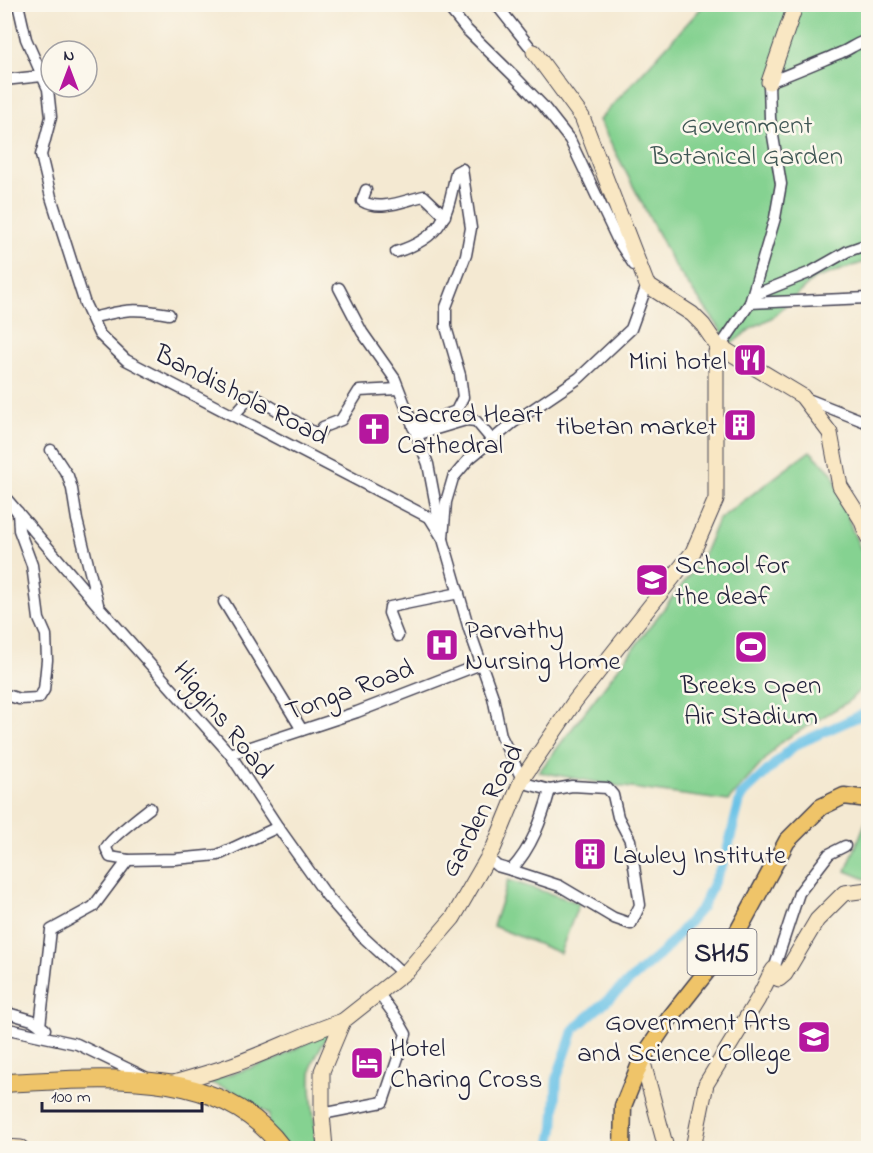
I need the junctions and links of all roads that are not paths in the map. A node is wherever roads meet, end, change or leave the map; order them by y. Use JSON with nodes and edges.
{"nodes":[{"id":1,"x":18,"y":4,"type":"edge"},
{"id":2,"x":450,"y":4,"type":"edge"},
{"id":3,"x":499,"y":4,"type":"edge"},
{"id":4,"x":794,"y":4,"type":"edge"},
{"id":5,"x":868,"y":45,"type":"edge"},
{"id":6,"x":534,"y":52,"type":"joint"},
{"id":7,"x":39,"y":68,"type":"edge"},
{"id":8,"x":39,"y":75,"type":"edge"},
{"id":9,"x":4,"y":80,"type":"edge"},
{"id":10,"x":769,"y":82,"type":"junction"},
{"id":11,"x":49,"y":99,"type":"edge"},
{"id":12,"x":366,"y":190,"type":"dead end"},
{"id":13,"x":445,"y":216,"type":"junction"},
{"id":14,"x":868,"y":244,"type":"edge"},
{"id":15,"x":396,"y":252,"type":"dead end"},
{"id":16,"x":647,"y":285,"type":"junction"},
{"id":17,"x":339,"y":288,"type":"dead end"},
{"id":18,"x":868,"y":298,"type":"edge"},
{"id":19,"x":750,"y":303,"type":"junction"},
{"id":20,"x":169,"y":314,"type":"dead end"},
{"id":21,"x":92,"y":318,"type":"junction"},
{"id":22,"x":720,"y":347,"type":"junction"},
{"id":23,"x":398,"y":389,"type":"junction"},
{"id":24,"x":802,"y":396,"type":"junction"},
{"id":25,"x":234,"y":415,"type":"junction"},
{"id":26,"x":868,"y":423,"type":"edge"},
{"id":27,"x":414,"y":431,"type":"junction"},
{"id":28,"x":492,"y":440,"type":"junction"},
{"id":29,"x":51,"y":450,"type":"dead end"},
{"id":30,"x":4,"y":496,"type":"edge"},
{"id":31,"x":18,"y":512,"type":"junction"},
{"id":32,"x":865,"y":519,"type":"edge"},
{"id":33,"x":868,"y":537,"type":"edge"},
{"id":34,"x":443,"y":539,"type":"junction"},
{"id":35,"x":459,"y":593,"type":"junction"},
{"id":36,"x":224,"y":602,"type":"dead end"},
{"id":37,"x":99,"y":607,"type":"junction"},
{"id":38,"x":398,"y":636,"type":"dead end"},
{"id":39,"x":482,"y":664,"type":"junction"},
{"id":40,"x":4,"y":694,"type":"edge"},
{"id":41,"x":302,"y":730,"type":"junction"},
{"id":42,"x":230,"y":753,"type":"junction"},
{"id":43,"x":521,"y":780,"type":"junction"},
{"id":44,"x":550,"y":790,"type":"junction"},
{"id":45,"x":868,"y":799,"type":"edge"},
{"id":46,"x":150,"y":808,"type":"dead end"},
{"id":47,"x":278,"y":827,"type":"junction"},
{"id":48,"x":845,"y":846,"type":"dead end"},
{"id":49,"x":487,"y":857,"type":"junction"},
{"id":50,"x":128,"y":860,"type":"junction"},
{"id":51,"x":511,"y":870,"type":"junction"},
{"id":52,"x":868,"y":890,"type":"edge"},
{"id":53,"x":772,"y":972,"type":"junction"},
{"id":54,"x":402,"y":973,"type":"junction"},
{"id":55,"x":379,"y":994,"type":"junction"},
{"id":56,"x":4,"y":1012,"type":"edge"},
{"id":57,"x":344,"y":1021,"type":"junction"},
{"id":58,"x":40,"y":1026,"type":"junction"},
{"id":59,"x":4,"y":1028,"type":"edge"},
{"id":60,"x":77,"y":1044,"type":"junction"},
{"id":61,"x":642,"y":1059,"type":"junction"},
{"id":62,"x":4,"y":1083,"type":"edge"},
{"id":63,"x":162,"y":1083,"type":"junction"},
{"id":64,"x":322,"y":1114,"type":"junction"},
{"id":65,"x":4,"y":1147,"type":"edge"},
{"id":66,"x":21,"y":1149,"type":"edge"},
{"id":67,"x":282,"y":1149,"type":"edge"},
{"id":68,"x":325,"y":1149,"type":"edge"},
{"id":69,"x":622,"y":1149,"type":"edge"},
{"id":70,"x":666,"y":1149,"type":"edge"},
{"id":71,"x":693,"y":1149,"type":"edge"}],
"edges":[{"from":1,"to":7,"type":"street","name":"Bandishola Road"},
{"from":2,"to":16,"type":"street"},
{"from":3,"to":6,"type":"street"},
{"from":4,"to":10,"type":"street"},
{"from":5,"to":10,"type":"street"},
{"from":6,"to":16,"type":"street"},
{"from":8,"to":9,"type":"street"},
{"from":10,"to":19,"type":"street"},
{"from":11,"to":21,"type":"street","name":"Bandishola Road"},
{"from":12,"to":13,"type":"street"},
{"from":13,"to":15,"type":"street"},
{"from":13,"to":27,"type":"street"},
{"from":14,"to":19,"type":"street"},
{"from":16,"to":22,"type":"street"},
{"from":16,"to":28,"type":"street"},
{"from":17,"to":23,"type":"street"},
{"from":18,"to":19,"type":"street"},
{"from":19,"to":22,"type":"street"},
{"from":20,"to":21,"type":"street"},
{"from":21,"to":25,"type":"street","name":"Bandishola Road"},
{"from":22,"to":24,"type":"street"},
{"from":22,"to":43,"type":"street","name":"Garden Road"},
{"from":23,"to":25,"type":"street"},
{"from":23,"to":27,"type":"street"},
{"from":24,"to":26,"type":"street"},
{"from":24,"to":32,"type":"street"},
{"from":25,"to":34,"type":"street","name":"Bandishola Road"},
{"from":27,"to":28,"type":"street"},
{"from":27,"to":34,"type":"street"},
{"from":28,"to":34,"type":"street"},
{"from":29,"to":37,"type":"street"},
{"from":30,"to":31,"type":"street","name":"Higgins Road"},
{"from":31,"to":37,"type":"street","name":"Higgins Road"},
{"from":31,"to":40,"type":"street"},
{"from":32,"to":33,"type":"street"},
{"from":34,"to":35,"type":"street","name":"Bandishola Road"},
{"from":35,"to":38,"type":"street"},
{"from":35,"to":39,"type":"street","name":"Bandishola Road"},
{"from":36,"to":41,"type":"street"},
{"from":37,"to":42,"type":"street","name":"Higgins Road"},
{"from":39,"to":41,"type":"street","name":"Tonga Road"},
{"from":39,"to":43,"type":"street","name":"Bandishola Road"},
{"from":41,"to":42,"type":"street","name":"Tonga Road"},
{"from":42,"to":47,"type":"street","name":"Higgins Road"},
{"from":43,"to":44,"type":"street"},
{"from":43,"to":49,"type":"street","name":"Garden Road"},
{"from":44,"to":51,"type":"street"},
{"from":44,"to":51,"type":"street"},
{"from":45,"to":61,"type":"main road","number":"SH15"},
{"from":46,"to":50,"type":"street"},
{"from":47,"to":50,"type":"street"},
{"from":47,"to":54,"type":"street","name":"Higgins Road"},
{"from":48,"to":53,"type":"street"},
{"from":49,"to":51,"type":"street"},
{"from":49,"to":54,"type":"street","name":"Garden Road"},
{"from":50,"to":58,"type":"street"},
{"from":52,"to":53,"type":"street"},
{"from":53,"to":71,"type":"street"},
{"from":54,"to":55,"type":"street","name":"Garden Road"},
{"from":55,"to":57,"type":"street","name":"Garden Road"},
{"from":55,"to":64,"type":"street"},
{"from":56,"to":58,"type":"street"},
{"from":57,"to":63,"type":"street"},
{"from":57,"to":64,"type":"street","name":"Garden Road"},
{"from":58,"to":60,"type":"street"},
{"from":59,"to":60,"type":"street"},
{"from":60,"to":63,"type":"street"},
{"from":61,"to":69,"type":"main road","number":"SH15"},
{"from":61,"to":70,"type":"street"},
{"from":62,"to":63,"type":"highway"},
{"from":63,"to":67,"type":"highway"},
{"from":64,"to":68,"type":"street","name":"Garden Road"},
{"from":65,"to":66,"type":"street"}]}
